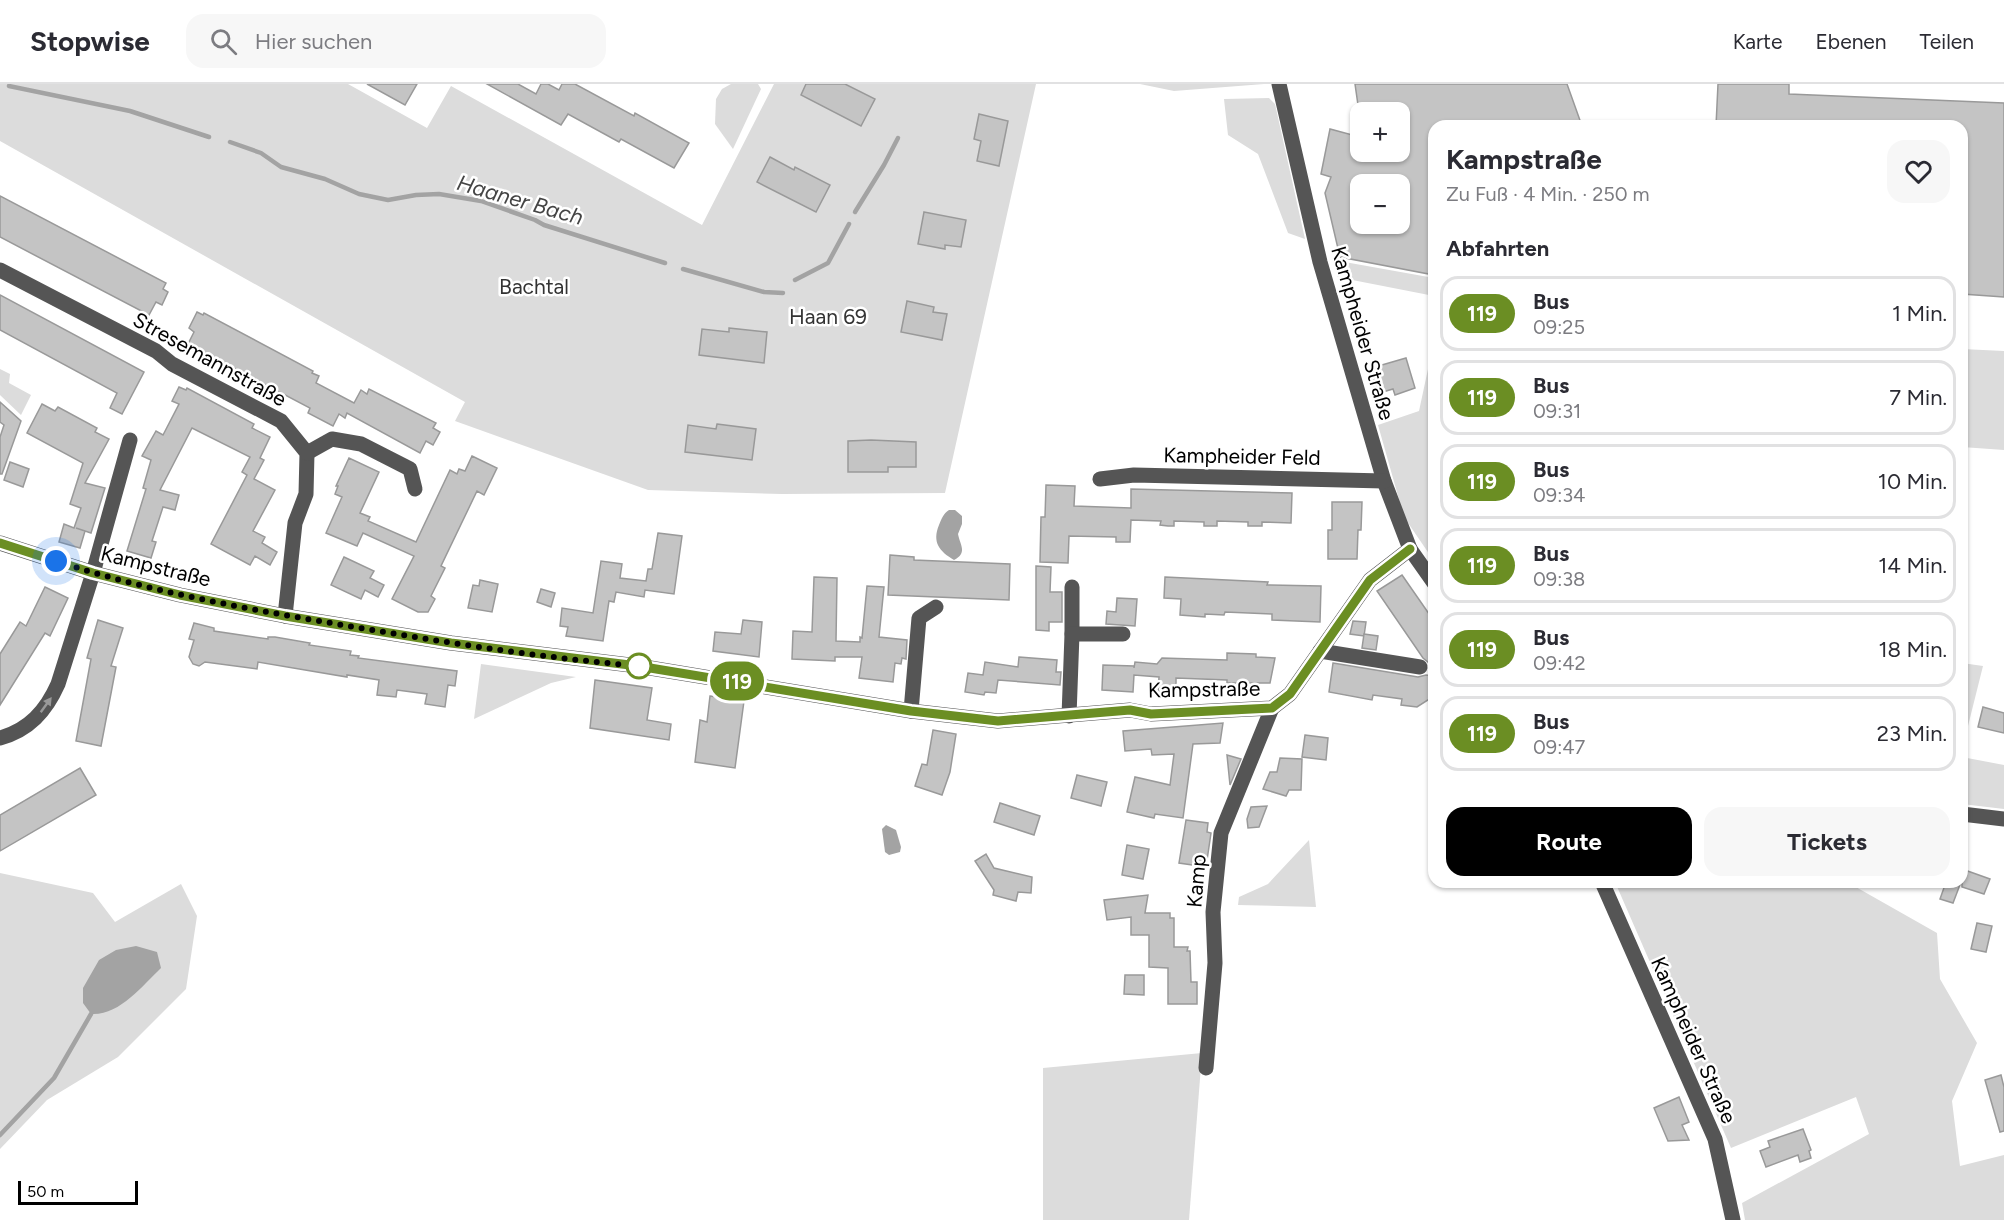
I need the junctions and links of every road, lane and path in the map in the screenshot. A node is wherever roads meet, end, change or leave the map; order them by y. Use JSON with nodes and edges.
{"nodes":[{"id":1,"x":1279,"y":84,"type":"edge"},
{"id":2,"x":0,"y":270,"type":"edge"},
{"id":3,"x":130,"y":440,"type":"dead end"},
{"id":4,"x":307,"y":453,"type":"junction"},
{"id":5,"x":1100,"y":479,"type":"dead end"},
{"id":6,"x":1384,"y":481,"type":"junction"},
{"id":7,"x":416,"y":489,"type":"dead end"},
{"id":8,"x":0,"y":543,"type":"edge"},
{"id":9,"x":1410,"y":549,"type":"junction"},
{"id":10,"x":93,"y":573,"type":"junction"},
{"id":11,"x":1428,"y":574,"type":"edge"},
{"id":12,"x":1072,"y":587,"type":"dead end"},
{"id":13,"x":936,"y":607,"type":"dead end"},
{"id":14,"x":285,"y":616,"type":"junction"},
{"id":15,"x":1072,"y":634,"type":"junction"},
{"id":16,"x":1123,"y":634,"type":"dead end"},
{"id":17,"x":1320,"y":651,"type":"junction"},
{"id":18,"x":1420,"y":667,"type":"dead end"},
{"id":19,"x":1272,"y":708,"type":"junction"},
{"id":20,"x":911,"y":711,"type":"junction"},
{"id":21,"x":1068,"y":716,"type":"junction"},
{"id":22,"x":0,"y":738,"type":"edge"},
{"id":23,"x":1968,"y":815,"type":"edge"},
{"id":24,"x":2004,"y":819,"type":"edge"},
{"id":25,"x":1605,"y":888,"type":"edge"},
{"id":26,"x":1206,"y":1068,"type":"dead end"},
{"id":27,"x":1733,"y":1220,"type":"edge"}],
"edges":[{"from":1,"to":6,"type":"street","name":"Kampheider Straße"},
{"from":2,"to":4,"type":"street","name":"Stresemannstraße"},
{"from":3,"to":10,"type":"street"},
{"from":4,"to":7,"type":"street"},
{"from":4,"to":14,"type":"street"},
{"from":5,"to":6,"type":"street","name":"Kampheider Feld"},
{"from":6,"to":9,"type":"street","name":"Kampheider Straße"},
{"from":8,"to":10,"type":"street","name":"Kampstraße"},
{"from":9,"to":11,"type":"street","name":"Kampheider Straße"},
{"from":9,"to":17,"type":"street","name":"Kampstraße"},
{"from":10,"to":14,"type":"street","name":"Kampstraße"},
{"from":22,"to":10,"type":"street","one_way":true},
{"from":12,"to":15,"type":"street"},
{"from":13,"to":20,"type":"street"},
{"from":14,"to":20,"type":"street","name":"Kampstraße"},
{"from":15,"to":16,"type":"street"},
{"from":15,"to":21,"type":"street"},
{"from":17,"to":18,"type":"street"},
{"from":17,"to":19,"type":"street","name":"Kampstraße"},
{"from":19,"to":21,"type":"street","name":"Kampstraße"},
{"from":19,"to":26,"type":"street","name":"Kamp"},
{"from":20,"to":21,"type":"street","name":"Kampstraße"},
{"from":23,"to":24,"type":"street"},
{"from":25,"to":27,"type":"street","name":"Kampheider Straße"}]}
